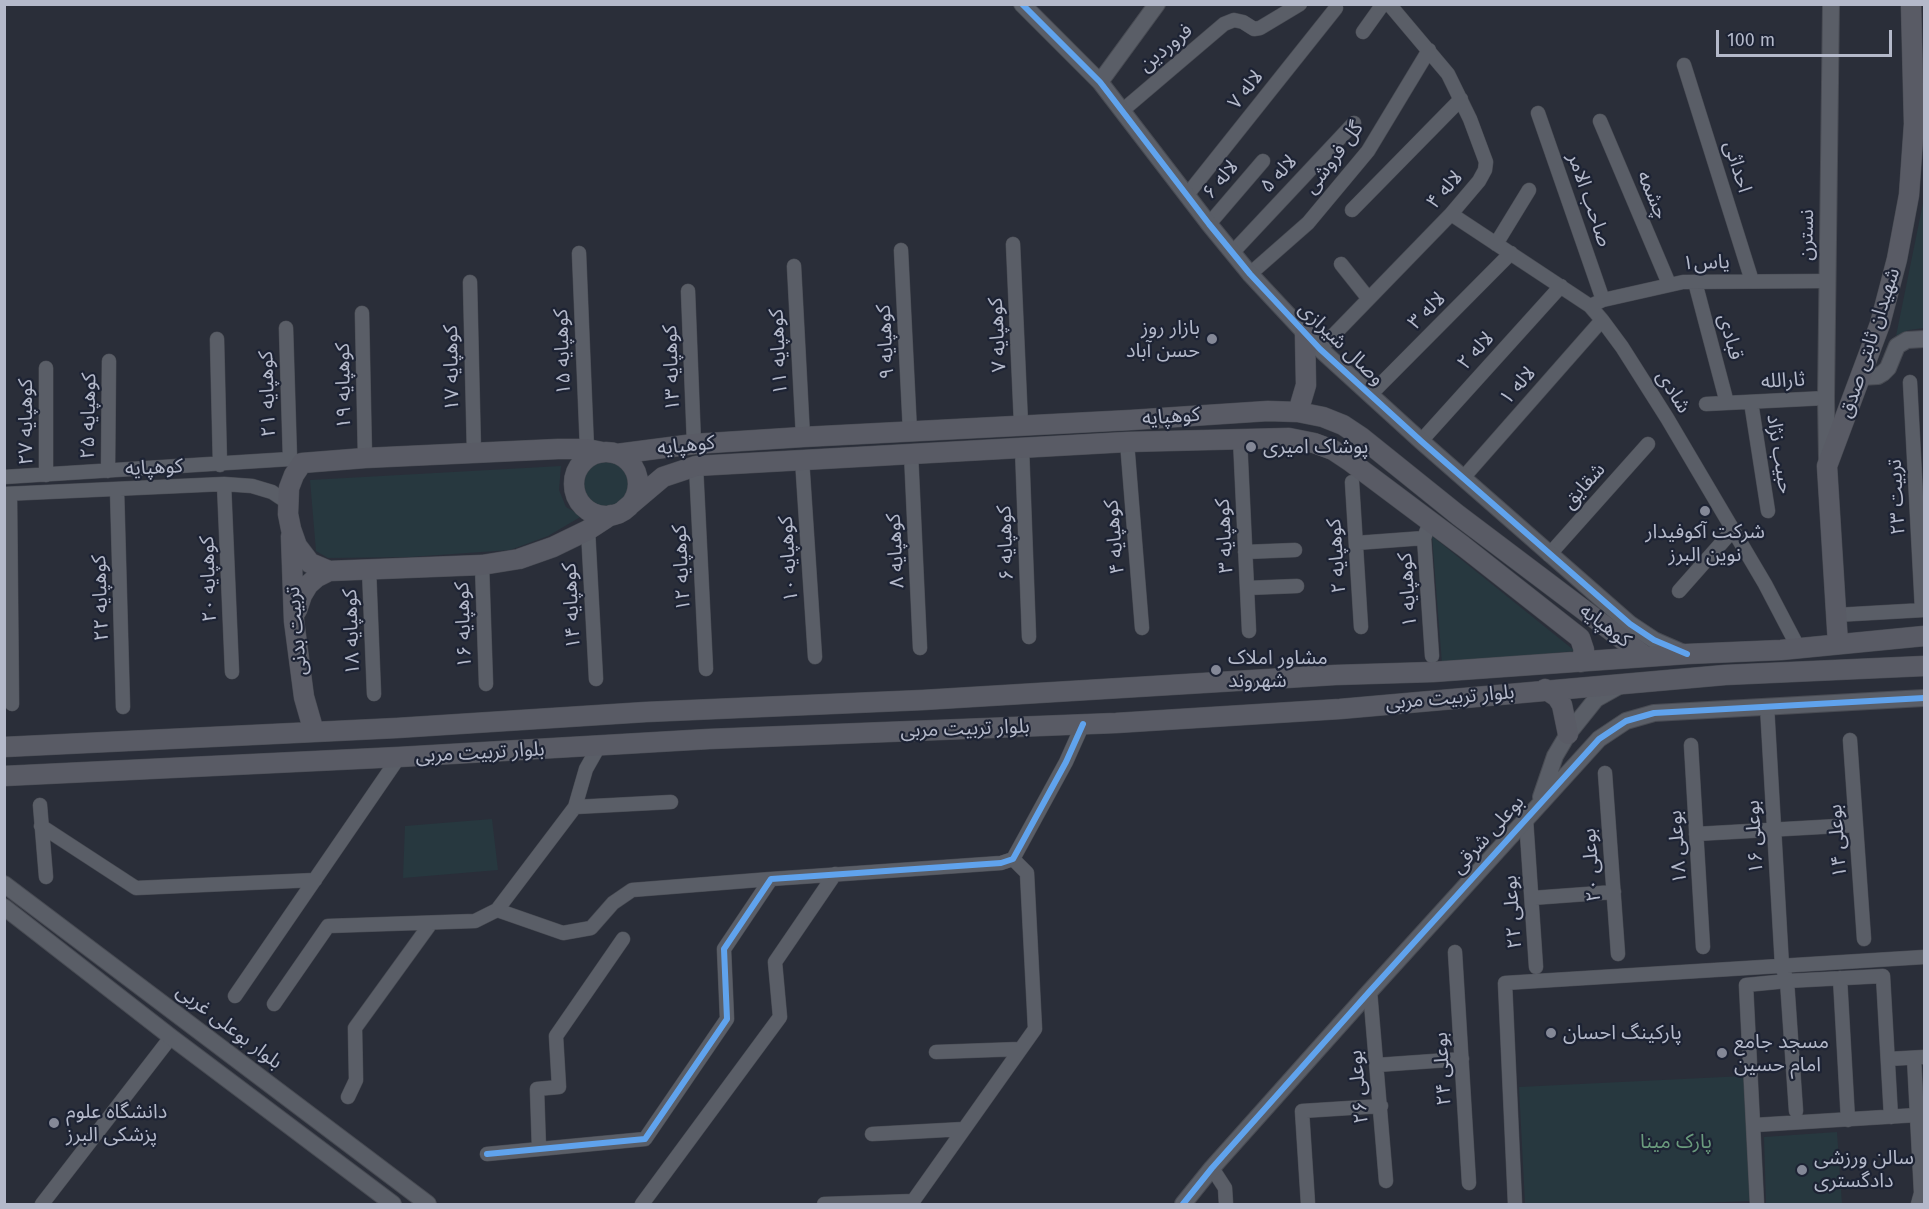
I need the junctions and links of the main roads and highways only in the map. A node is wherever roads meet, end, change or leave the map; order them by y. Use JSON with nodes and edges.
{"nodes":[{"id":1,"x":1911,"y":4,"type":"edge"},
{"id":2,"x":1918,"y":24,"type":"edge"},
{"id":3,"x":1305,"y":334,"type":"road end"},
{"id":4,"x":1298,"y":412,"type":"junction"},
{"id":5,"x":1021,"y":424,"type":"junction"},
{"id":6,"x":1022,"y":448,"type":"junction"},
{"id":7,"x":602,"y":451,"type":"junction"},
{"id":8,"x":617,"y":513,"type":"junction"},
{"id":9,"x":1458,"y":515,"type":"junction"},
{"id":10,"x":1477,"y":528,"type":"junction"},
{"id":11,"x":291,"y":529,"type":"junction"},
{"id":12,"x":1455,"y":540,"type":"junction"},
{"id":13,"x":329,"y":571,"type":"junction"},
{"id":14,"x":294,"y":621,"type":"junction"},
{"id":15,"x":1614,"y":634,"type":"junction"},
{"id":16,"x":1924,"y":636,"type":"edge"},
{"id":17,"x":1580,"y":638,"type":"junction"},
{"id":18,"x":1838,"y":645,"type":"junction"},
{"id":19,"x":1646,"y":657,"type":"junction"},
{"id":20,"x":1581,"y":662,"type":"junction"},
{"id":21,"x":1924,"y":666,"type":"edge"},
{"id":22,"x":1335,"y":675,"type":"junction"},
{"id":23,"x":1545,"y":689,"type":"junction"},
{"id":24,"x":1340,"y":709,"type":"junction"},
{"id":25,"x":710,"y":710,"type":"junction"},
{"id":26,"x":646,"y":712,"type":"junction"},
{"id":27,"x":314,"y":732,"type":"junction"},
{"id":28,"x":1568,"y":734,"type":"road end"},
{"id":29,"x":709,"y":739,"type":"junction"},
{"id":30,"x":142,"y":742,"type":"junction"},
{"id":31,"x":647,"y":743,"type":"junction"},
{"id":32,"x":4,"y":747,"type":"edge"},
{"id":33,"x":144,"y":769,"type":"junction"},
{"id":34,"x":4,"y":776,"type":"edge"}],
"edges":[{"from":1,"to":2,"type":"main road","name":"شهیدان ثابتی صدق"},
{"from":2,"to":18,"type":"main road","name":"شهیدان ثابتی صدق"},
{"from":3,"to":4,"type":"main road"},
{"from":4,"to":5,"type":"main road","name":"کوهپایه"},
{"from":4,"to":9,"type":"main road","name":"کوهپایه"},
{"from":5,"to":6,"type":"main road"},
{"from":5,"to":7,"type":"main road","name":"کوهپایه"},
{"from":6,"to":8,"type":"main road","name":"کوهپایه"},
{"from":6,"to":12,"type":"main road","name":"کوهپایه"},
{"from":7,"to":8,"type":"main road"},
{"from":7,"to":8,"type":"main road"},
{"from":7,"to":11,"type":"main road","name":"کوهپایه"},
{"from":8,"to":13,"type":"main road","name":"کوهپایه"},
{"from":9,"to":10,"type":"main road","name":"کوهپایه"},
{"from":9,"to":12,"type":"main road"},
{"from":10,"to":12,"type":"main road"},
{"from":10,"to":15,"type":"main road","name":"کوهپایه"},
{"from":11,"to":13,"type":"main road"},
{"from":11,"to":14,"type":"main road","name":"تربیت بدنی"},
{"from":12,"to":17,"type":"main road","name":"کوهپایه"},
{"from":13,"to":14,"type":"main road"},
{"from":14,"to":27,"type":"main road","name":"تربیت بدنی"},
{"from":15,"to":17,"type":"main road"},
{"from":15,"to":19,"type":"main road","name":"کوهپایه"},
{"from":16,"to":18,"type":"main road","name":"بلوار تربیت مربی"},
{"from":17,"to":20,"type":"main road","name":"کوهپایه"},
{"from":18,"to":19,"type":"main road","name":"بلوار تربیت مربی"},
{"from":19,"to":20,"type":"main road","name":"بلوار تربیت مربی"},
{"from":20,"to":22,"type":"main road","name":"بلوار تربیت مربی"},
{"from":21,"to":23,"type":"main road","name":"بلوار تربیت مربی"},
{"from":22,"to":24,"type":"main road"},
{"from":22,"to":25,"type":"main road","name":"بلوار تربیت مربی"},
{"from":23,"to":24,"type":"main road","name":"بلوار تربیت مربی"},
{"from":23,"to":28,"type":"main road"},
{"from":24,"to":29,"type":"main road","name":"بلوار تربیت مربی"},
{"from":25,"to":26,"type":"main road","name":"بلوار تربیت مربی"},
{"from":25,"to":29,"type":"main road"},
{"from":26,"to":27,"type":"main road","name":"بلوار تربیت مربی"},
{"from":26,"to":31,"type":"main road"},
{"from":27,"to":30,"type":"main road","name":"بلوار تربیت مربی"},
{"from":29,"to":31,"type":"main road","name":"بلوار تربیت مربی"},
{"from":30,"to":32,"type":"main road","name":"بلوار تربیت مربی"},
{"from":30,"to":33,"type":"main road"},
{"from":31,"to":33,"type":"main road","name":"بلوار تربیت مربی"},
{"from":33,"to":34,"type":"main road","name":"بلوار تربیت مربی"}]}
